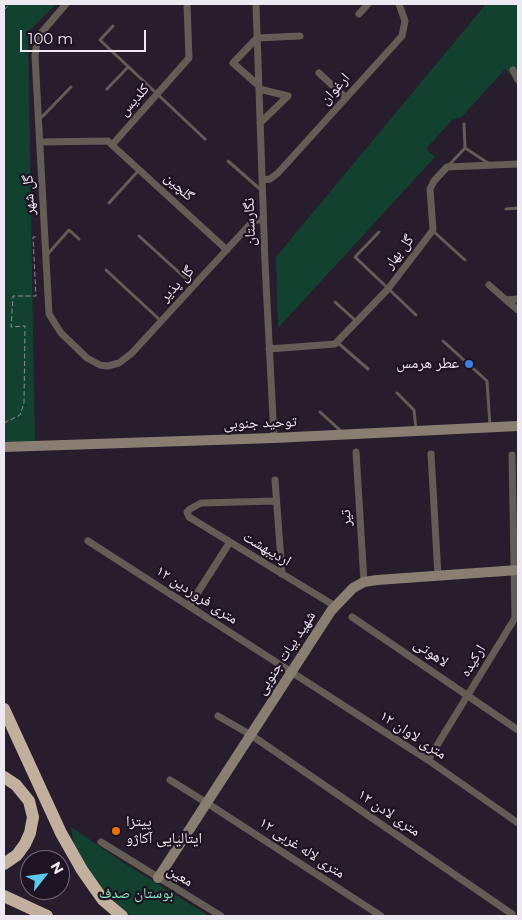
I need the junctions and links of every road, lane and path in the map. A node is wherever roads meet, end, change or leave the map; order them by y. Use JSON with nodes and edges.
{"nodes":[{"id":1,"x":10,"y":4,"type":"edge"},
{"id":2,"x":66,"y":4,"type":"edge"},
{"id":3,"x":187,"y":4,"type":"edge"},
{"id":4,"x":256,"y":4,"type":"edge"},
{"id":5,"x":368,"y":4,"type":"edge"},
{"id":6,"x":399,"y":4,"type":"edge"},
{"id":7,"x":4,"y":10,"type":"edge"},
{"id":8,"x":359,"y":14,"type":"dead end"},
{"id":9,"x":113,"y":26,"type":"dead end"},
{"id":10,"x":300,"y":36,"type":"dead end"},
{"id":11,"x":257,"y":38,"type":"junction"},
{"id":12,"x":128,"y":67,"type":"junction"},
{"id":13,"x":513,"y":70,"type":"dead end"},
{"id":14,"x":319,"y":73,"type":"dead end"},
{"id":15,"x":518,"y":80,"type":"edge"},
{"id":16,"x":71,"y":87,"type":"dead end"},
{"id":17,"x":259,"y":87,"type":"junction"},
{"id":18,"x":108,"y":89,"type":"dead end"},
{"id":19,"x":157,"y":95,"type":"junction"},
{"id":20,"x":346,"y":98,"type":"junction"},
{"id":21,"x":38,"y":121,"type":"junction"},
{"id":22,"x":260,"y":123,"type":"junction"},
{"id":23,"x":464,"y":124,"type":"dead end"},
{"id":24,"x":205,"y":139,"type":"dead end"},
{"id":25,"x":40,"y":142,"type":"junction"},
{"id":26,"x":112,"y":144,"type":"junction"},
{"id":27,"x":465,"y":148,"type":"junction"},
{"id":28,"x":228,"y":161,"type":"dead end"},
{"id":29,"x":488,"y":164,"type":"junction"},
{"id":30,"x":518,"y":164,"type":"edge"},
{"id":31,"x":448,"y":167,"type":"junction"},
{"id":32,"x":139,"y":169,"type":"junction"},
{"id":33,"x":262,"y":180,"type":"junction"},
{"id":34,"x":262,"y":191,"type":"junction"},
{"id":35,"x":109,"y":202,"type":"dead end"},
{"id":36,"x":518,"y":208,"type":"edge"},
{"id":37,"x":506,"y":209,"type":"dead end"},
{"id":38,"x":263,"y":219,"type":"junction"},
{"id":39,"x":432,"y":230,"type":"junction"},
{"id":40,"x":379,"y":232,"type":"dead end"},
{"id":41,"x":45,"y":236,"type":"junction"},
{"id":42,"x":139,"y":236,"type":"dead end"},
{"id":43,"x":79,"y":239,"type":"dead end"},
{"id":44,"x":227,"y":250,"type":"junction"},
{"id":45,"x":46,"y":255,"type":"junction"},
{"id":46,"x":465,"y":260,"type":"dead end"},
{"id":47,"x":106,"y":270,"type":"dead end"},
{"id":48,"x":489,"y":285,"type":"dead end"},
{"id":49,"x":194,"y":286,"type":"junction"},
{"id":50,"x":388,"y":289,"type":"junction"},
{"id":51,"x":518,"y":299,"type":"edge"},
{"id":52,"x":506,"y":300,"type":"junction"},
{"id":53,"x":335,"y":302,"type":"dead end"},
{"id":54,"x":518,"y":310,"type":"edge"},
{"id":55,"x":416,"y":315,"type":"dead end"},
{"id":56,"x":161,"y":321,"type":"junction"},
{"id":57,"x":356,"y":322,"type":"junction"},
{"id":58,"x":443,"y":341,"type":"dead end"},
{"id":59,"x":337,"y":342,"type":"junction"},
{"id":60,"x":269,"y":349,"type":"junction"},
{"id":61,"x":108,"y":366,"type":"joint"},
{"id":62,"x":368,"y":369,"type":"dead end"},
{"id":63,"x":397,"y":393,"type":"dead end"},
{"id":64,"x":320,"y":412,"type":"dead end"},
{"id":65,"x":4,"y":423,"type":"edge"},
{"id":66,"x":518,"y":426,"type":"edge"},
{"id":67,"x":490,"y":428,"type":"junction"},
{"id":68,"x":416,"y":431,"type":"junction"},
{"id":69,"x":346,"y":435,"type":"junction"},
{"id":70,"x":274,"y":438,"type":"junction"},
{"id":71,"x":4,"y":447,"type":"edge"},
{"id":72,"x":356,"y":452,"type":"dead end"},
{"id":73,"x":431,"y":454,"type":"dead end"},
{"id":74,"x":512,"y":455,"type":"dead end"},
{"id":75,"x":275,"y":480,"type":"dead end"},
{"id":76,"x":276,"y":501,"type":"junction"},
{"id":77,"x":88,"y":541,"type":"dead end"},
{"id":78,"x":230,"y":542,"type":"junction"},
{"id":79,"x":516,"y":570,"type":"edge"},
{"id":80,"x":282,"y":574,"type":"junction"},
{"id":81,"x":438,"y":576,"type":"junction"},
{"id":82,"x":364,"y":582,"type":"junction"},
{"id":83,"x":189,"y":606,"type":"junction"},
{"id":84,"x":336,"y":606,"type":"junction"},
{"id":85,"x":352,"y":616,"type":"dead end"},
{"id":86,"x":291,"y":672,"type":"junction"},
{"id":87,"x":468,"y":695,"type":"junction"},
{"id":88,"x":4,"y":709,"type":"edge"},
{"id":89,"x":218,"y":716,"type":"dead end"},
{"id":90,"x":518,"y":730,"type":"edge"},
{"id":91,"x":251,"y":735,"type":"junction"},
{"id":92,"x":428,"y":760,"type":"junction"},
{"id":93,"x":4,"y":777,"type":"edge"},
{"id":94,"x":170,"y":780,"type":"dead end"},
{"id":95,"x":207,"y":803,"type":"junction"},
{"id":96,"x":518,"y":823,"type":"edge"},
{"id":97,"x":101,"y":842,"type":"dead end"},
{"id":98,"x":4,"y":864,"type":"edge"},
{"id":99,"x":158,"y":878,"type":"junction"},
{"id":100,"x":4,"y":896,"type":"edge"},
{"id":101,"x":513,"y":914,"type":"edge"},
{"id":102,"x":47,"y":916,"type":"edge"},
{"id":103,"x":122,"y":916,"type":"edge"},
{"id":104,"x":221,"y":916,"type":"edge"},
{"id":105,"x":381,"y":916,"type":"edge"}],
"edges":[{"from":1,"to":7,"type":"path"},
{"from":2,"to":21,"type":"street","name":"گل شهر"},
{"from":3,"to":19,"type":"street","name":"کلدیس"},
{"from":4,"to":11,"type":"street","name":"نگارستان"},
{"from":5,"to":8,"type":"street"},
{"from":6,"to":20,"type":"street","name":"ارغوان"},
{"from":9,"to":12,"type":"lane"},
{"from":10,"to":11,"type":"street"},
{"from":11,"to":17,"type":"street","name":"نگارستان"},
{"from":11,"to":17,"type":"street"},
{"from":12,"to":18,"type":"lane"},
{"from":12,"to":19,"type":"lane"},
{"from":13,"to":15,"type":"street"},
{"from":14,"to":20,"type":"street"},
{"from":16,"to":21,"type":"lane"},
{"from":17,"to":22,"type":"street","name":"نگارستان"},
{"from":17,"to":22,"type":"street"},
{"from":19,"to":24,"type":"lane"},
{"from":19,"to":26,"type":"street","name":"کلدیس"},
{"from":20,"to":33,"type":"street","name":"ارغوان"},
{"from":21,"to":25,"type":"street","name":"گل شهر"},
{"from":22,"to":33,"type":"street","name":"نگارستان"},
{"from":23,"to":27,"type":"lane"},
{"from":25,"to":26,"type":"street"},
{"from":25,"to":41,"type":"street","name":"گل شهر"},
{"from":26,"to":32,"type":"street","name":"گلچین"},
{"from":27,"to":29,"type":"lane"},
{"from":27,"to":31,"type":"lane"},
{"from":28,"to":34,"type":"lane"},
{"from":29,"to":30,"type":"street"},
{"from":29,"to":31,"type":"street"},
{"from":31,"to":39,"type":"street","name":"گل بهار"},
{"from":32,"to":35,"type":"lane"},
{"from":32,"to":44,"type":"street","name":"گلچین"},
{"from":33,"to":34,"type":"street","name":"نگارستان"},
{"from":34,"to":38,"type":"street","name":"نگارستان"},
{"from":36,"to":37,"type":"lane"},
{"from":38,"to":44,"type":"street","name":"گل پذیر"},
{"from":38,"to":60,"type":"street","name":"نگارستان"},
{"from":39,"to":46,"type":"lane"},
{"from":39,"to":50,"type":"street","name":"گل بهار"},
{"from":40,"to":50,"type":"lane"},
{"from":41,"to":45,"type":"street","name":"گل شهر"},
{"from":41,"to":65,"type":"path"},
{"from":42,"to":49,"type":"lane"},
{"from":43,"to":45,"type":"lane"},
{"from":44,"to":49,"type":"street","name":"گل پذیر"},
{"from":45,"to":61,"type":"street","name":"گل شهر"},
{"from":47,"to":56,"type":"lane"},
{"from":48,"to":52,"type":"street"},
{"from":49,"to":56,"type":"street","name":"گل پذیر"},
{"from":50,"to":55,"type":"lane"},
{"from":50,"to":57,"type":"street","name":"گل بهار"},
{"from":51,"to":52,"type":"street"},
{"from":52,"to":54,"type":"street"},
{"from":53,"to":57,"type":"lane"},
{"from":56,"to":61,"type":"street","name":"گل پذیر"},
{"from":57,"to":59,"type":"street","name":"گل بهار"},
{"from":58,"to":67,"type":"lane"},
{"from":59,"to":60,"type":"street"},
{"from":59,"to":62,"type":"lane"},
{"from":60,"to":70,"type":"street","name":"نگارستان"},
{"from":63,"to":68,"type":"lane"},
{"from":64,"to":69,"type":"lane"},
{"from":66,"to":67,"type":"street","name":"توحید جنوبی"},
{"from":67,"to":68,"type":"street","name":"توحید جنوبی"},
{"from":68,"to":69,"type":"street","name":"توحید جنوبی"},
{"from":69,"to":70,"type":"street","name":"توحید جنوبی"},
{"from":70,"to":71,"type":"street","name":"توحید جنوبی"},
{"from":72,"to":82,"type":"street","name":"تیر"},
{"from":73,"to":81,"type":"street"},
{"from":74,"to":79,"type":"street","name":"ارکیده"},
{"from":75,"to":76,"type":"street"},
{"from":76,"to":78,"type":"street","name":"اردیبهشت"},
{"from":76,"to":80,"type":"street"},
{"from":77,"to":83,"type":"street","name":"۱۲ متری فروردین"},
{"from":78,"to":80,"type":"street","name":"اردیبهشت"},
{"from":78,"to":83,"type":"street"},
{"from":79,"to":81,"type":"street"},
{"from":79,"to":87,"type":"street","name":"ارکیده"},
{"from":80,"to":84,"type":"street","name":"اردیبهشت"},
{"from":81,"to":82,"type":"street"},
{"from":82,"to":84,"type":"street","name":"شهید بیات جنوبی"},
{"from":83,"to":86,"type":"street","name":"۱۲ متری فروردین"},
{"from":84,"to":86,"type":"street","name":"شهید بیات جنوبی"},
{"from":85,"to":87,"type":"street","name":"لاهوتی"},
{"from":86,"to":91,"type":"street","name":"شهید بیات جنوبی"},
{"from":86,"to":92,"type":"street","name":"۱۲ متری لاوان"},
{"from":87,"to":90,"type":"street","name":"لاهوتی"},
{"from":87,"to":92,"type":"street","name":"ارکیده"},
{"from":88,"to":103,"type":"highway"},
{"from":89,"to":91,"type":"street","name":"۱۲ متری لادن"},
{"from":91,"to":95,"type":"street","name":"شهید بیات جنوبی"},
{"from":91,"to":101,"type":"street","name":"۱۲ متری لادن"},
{"from":92,"to":96,"type":"street","name":"۱۲ متری لاوان"},
{"from":93,"to":98,"type":"highway"},
{"from":94,"to":95,"type":"street","name":"۱۲ متری لاله غربی"},
{"from":95,"to":99,"type":"street","name":"شهید بیات جنوبی"},
{"from":95,"to":105,"type":"street","name":"۱۲ متری لاله غربی"},
{"from":97,"to":99,"type":"street","name":"معین"},
{"from":99,"to":104,"type":"street","name":"معین"},
{"from":100,"to":102,"type":"highway"}]}
